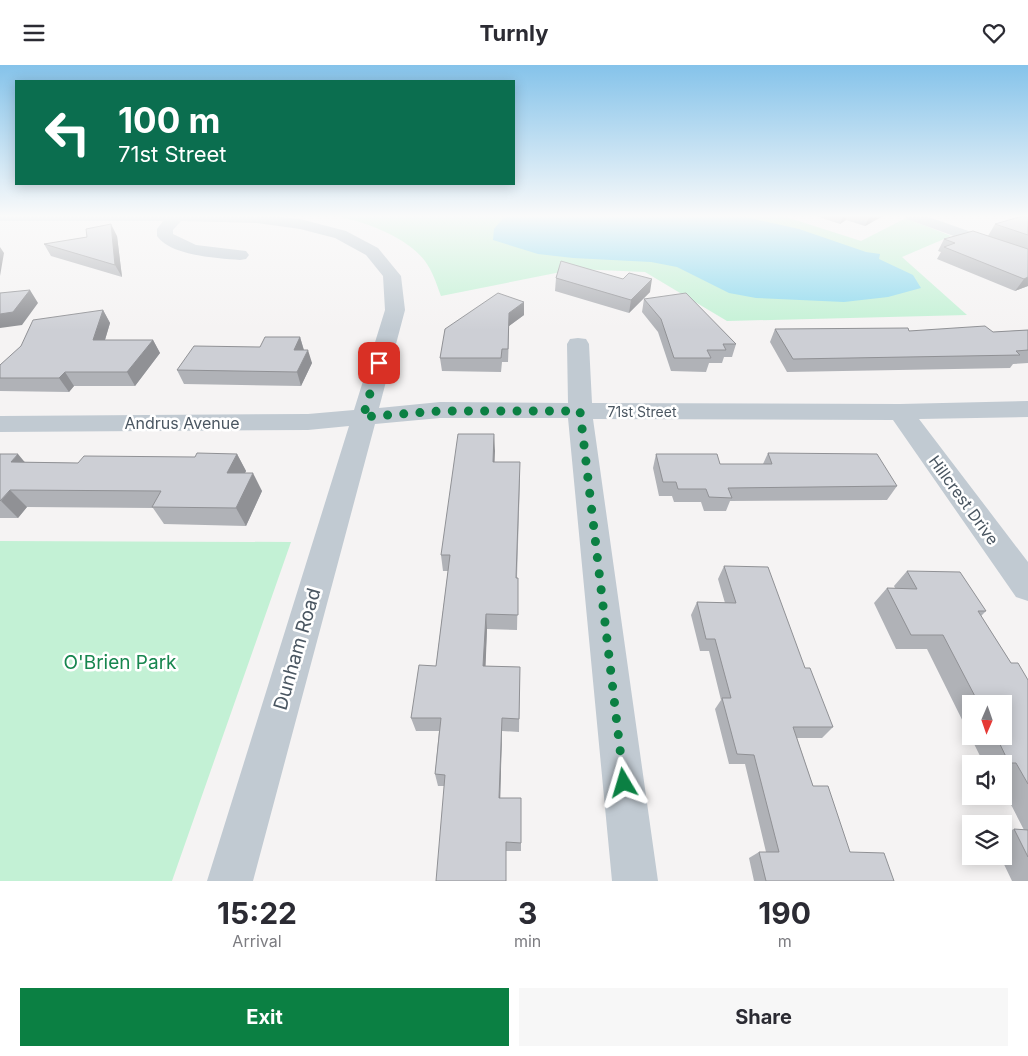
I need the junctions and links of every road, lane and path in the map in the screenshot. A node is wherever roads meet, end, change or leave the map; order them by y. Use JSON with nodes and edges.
{"nodes":[{"id":1,"x":227,"y":254,"type":"edge"},
{"id":2,"x":373,"y":254,"type":"edge"},
{"id":3,"x":240,"y":255,"type":"dead end"},
{"id":4,"x":578,"y":344,"type":"dead end"},
{"id":5,"x":1028,"y":409,"type":"edge"},
{"id":6,"x":580,"y":411,"type":"junction"},
{"id":7,"x":900,"y":412,"type":"junction"},
{"id":8,"x":363,"y":417,"type":"junction"},
{"id":9,"x":0,"y":424,"type":"edge"},
{"id":10,"x":1028,"y":587,"type":"edge"},
{"id":11,"x":230,"y":881,"type":"edge"},
{"id":12,"x":636,"y":881,"type":"edge"}],
"edges":[{"from":1,"to":3,"type":"street"},
{"from":2,"to":8,"type":"street"},
{"from":4,"to":6,"type":"street"},
{"from":5,"to":7,"type":"street","name":"71st Street"},
{"from":6,"to":7,"type":"street","name":"71st Street"},
{"from":6,"to":8,"type":"street","name":"71st Street"},
{"from":6,"to":12,"type":"street"},
{"from":7,"to":10,"type":"street","name":"Hillcrest Drive"},
{"from":8,"to":9,"type":"street","name":"Andrus Avenue"},
{"from":8,"to":11,"type":"street","name":"Dunham Road"}]}
